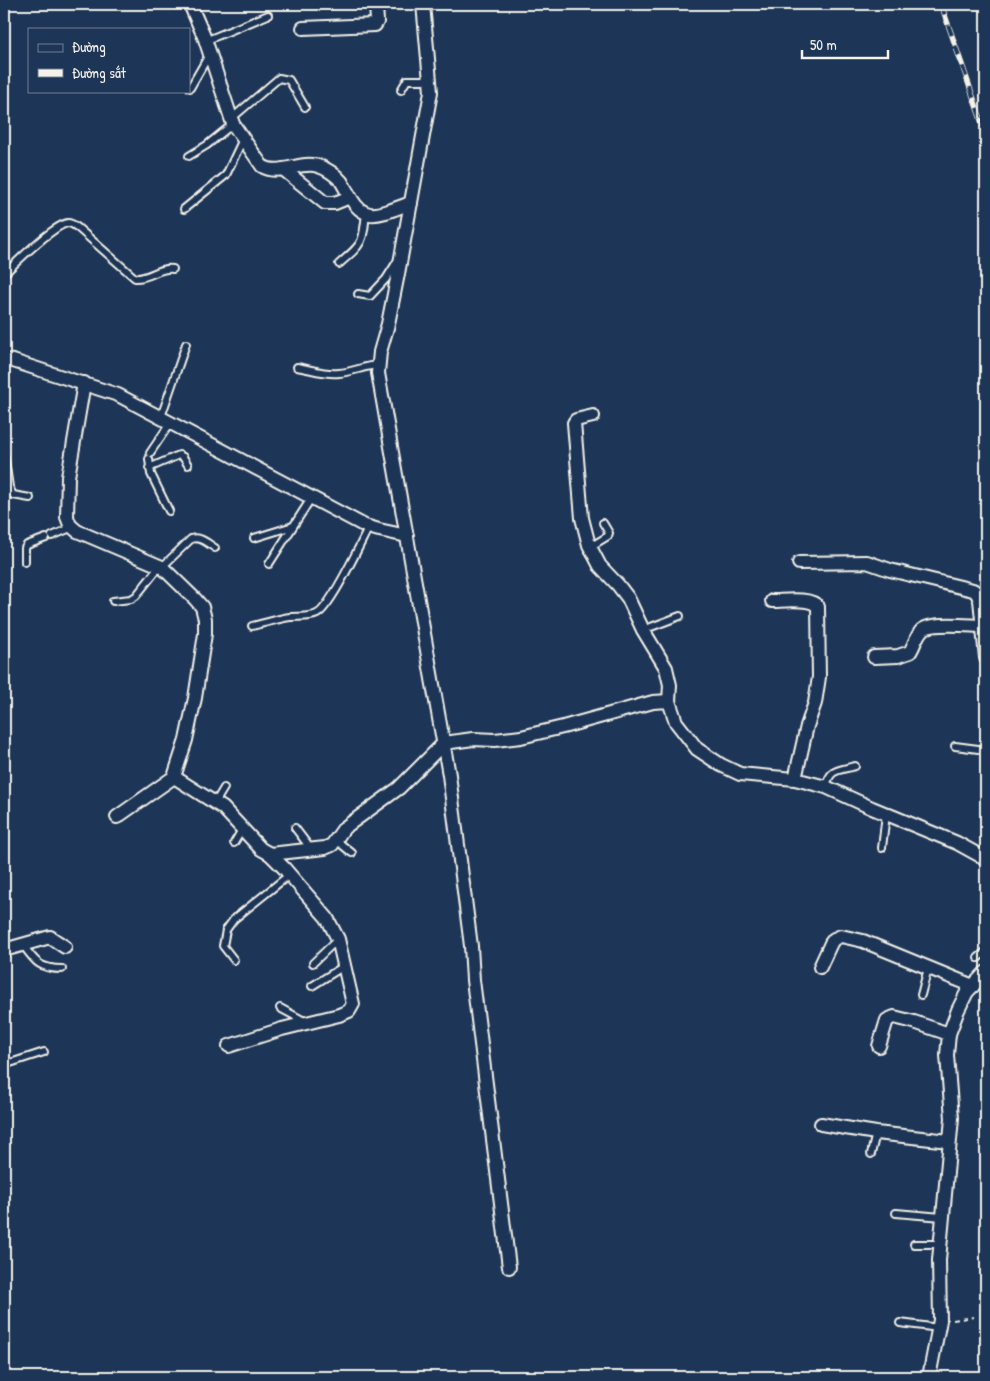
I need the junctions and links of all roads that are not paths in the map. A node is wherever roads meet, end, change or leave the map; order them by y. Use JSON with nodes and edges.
{"nodes":[{"id":1,"x":190,"y":4,"type":"edge"},
{"id":2,"x":376,"y":4,"type":"edge"},
{"id":3,"x":423,"y":4,"type":"edge"},
{"id":4,"x":268,"y":15,"type":"dead end"},
{"id":5,"x":303,"y":28,"type":"dead end"},
{"id":6,"x":205,"y":41,"type":"junction"},
{"id":7,"x":210,"y":54,"type":"junction"},
{"id":8,"x":430,"y":80,"type":"junction"},
{"id":9,"x":190,"y":88,"type":"edge"},
{"id":10,"x":401,"y":90,"type":"dead end"},
{"id":11,"x":305,"y":107,"type":"dead end"},
{"id":12,"x":232,"y":121,"type":"junction"},
{"id":13,"x":243,"y":138,"type":"junction"},
{"id":14,"x":188,"y":156,"type":"dead end"},
{"id":15,"x":283,"y":169,"type":"junction"},
{"id":16,"x":350,"y":198,"type":"junction"},
{"id":17,"x":411,"y":203,"type":"junction"},
{"id":18,"x":184,"y":209,"type":"dead end"},
{"id":19,"x":366,"y":212,"type":"junction"},
{"id":20,"x":402,"y":255,"type":"junction"},
{"id":21,"x":339,"y":264,"type":"dead end"},
{"id":22,"x":173,"y":269,"type":"dead end"},
{"id":23,"x":4,"y":274,"type":"edge"},
{"id":24,"x":358,"y":294,"type":"dead end"},
{"id":25,"x":186,"y":344,"type":"dead end"},
{"id":26,"x":4,"y":360,"type":"edge"},
{"id":27,"x":378,"y":365,"type":"junction"},
{"id":28,"x":297,"y":367,"type":"dead end"},
{"id":29,"x":84,"y":383,"type":"junction"},
{"id":30,"x":593,"y":416,"type":"dead end"},
{"id":31,"x":166,"y":419,"type":"junction"},
{"id":32,"x":4,"y":454,"type":"edge"},
{"id":33,"x":188,"y":465,"type":"dead end"},
{"id":34,"x":149,"y":468,"type":"junction"},
{"id":35,"x":312,"y":497,"type":"junction"},
{"id":36,"x":30,"y":498,"type":"dead end"},
{"id":37,"x":169,"y":510,"type":"dead end"},
{"id":38,"x":604,"y":522,"type":"dead end"},
{"id":39,"x":293,"y":526,"type":"junction"},
{"id":40,"x":73,"y":527,"type":"junction"},
{"id":41,"x":369,"y":527,"type":"junction"},
{"id":42,"x":407,"y":536,"type":"junction"},
{"id":43,"x":254,"y":538,"type":"dead end"},
{"id":44,"x":590,"y":547,"type":"junction"},
{"id":45,"x":215,"y":548,"type":"dead end"},
{"id":46,"x":24,"y":562,"type":"dead end"},
{"id":47,"x":799,"y":563,"type":"dead end"},
{"id":48,"x":269,"y":564,"type":"dead end"},
{"id":49,"x":161,"y":566,"type":"junction"},
{"id":50,"x":112,"y":601,"type":"dead end"},
{"id":51,"x":772,"y":601,"type":"dead end"},
{"id":52,"x":680,"y":616,"type":"dead end"},
{"id":53,"x":252,"y":626,"type":"dead end"},
{"id":54,"x":983,"y":626,"type":"junction"},
{"id":55,"x":643,"y":630,"type":"junction"},
{"id":56,"x":874,"y":657,"type":"dead end"},
{"id":57,"x":986,"y":658,"type":"edge"},
{"id":58,"x":670,"y":701,"type":"junction"},
{"id":59,"x":444,"y":743,"type":"junction"},
{"id":60,"x":955,"y":746,"type":"dead end"},
{"id":61,"x":986,"y":750,"type":"edge"},
{"id":62,"x":855,"y":766,"type":"dead end"},
{"id":63,"x":174,"y":777,"type":"junction"},
{"id":64,"x":795,"y":779,"type":"junction"},
{"id":65,"x":826,"y":787,"type":"junction"},
{"id":66,"x":224,"y":788,"type":"dead end"},
{"id":67,"x":215,"y":803,"type":"junction"},
{"id":68,"x":886,"y":814,"type":"junction"},
{"id":69,"x":117,"y":817,"type":"dead end"},
{"id":70,"x":243,"y":828,"type":"junction"},
{"id":71,"x":295,"y":828,"type":"dead end"},
{"id":72,"x":336,"y":840,"type":"junction"},
{"id":73,"x":234,"y":843,"type":"dead end"},
{"id":74,"x":882,"y":848,"type":"dead end"},
{"id":75,"x":311,"y":849,"type":"junction"},
{"id":76,"x":352,"y":853,"type":"dead end"},
{"id":77,"x":270,"y":854,"type":"junction"},
{"id":78,"x":986,"y":859,"type":"edge"},
{"id":79,"x":289,"y":875,"type":"junction"},
{"id":80,"x":338,"y":939,"type":"junction"},
{"id":81,"x":23,"y":944,"type":"junction"},
{"id":82,"x":65,"y":947,"type":"dead end"},
{"id":83,"x":4,"y":950,"type":"edge"},
{"id":84,"x":986,"y":951,"type":"edge"},
{"id":85,"x":978,"y":958,"type":"dead end"},
{"id":86,"x":234,"y":960,"type":"dead end"},
{"id":87,"x":313,"y":963,"type":"dead end"},
{"id":88,"x":345,"y":965,"type":"junction"},
{"id":89,"x":820,"y":967,"type":"dead end"},
{"id":90,"x":928,"y":968,"type":"junction"},
{"id":91,"x":62,"y":969,"type":"dead end"},
{"id":92,"x":986,"y":972,"type":"edge"},
{"id":93,"x":312,"y":986,"type":"dead end"},
{"id":94,"x":972,"y":986,"type":"junction"},
{"id":95,"x":920,"y":995,"type":"dead end"},
{"id":96,"x":280,"y":1008,"type":"dead end"},
{"id":97,"x":308,"y":1022,"type":"junction"},
{"id":98,"x":949,"y":1034,"type":"junction"},
{"id":99,"x":229,"y":1046,"type":"dead end"},
{"id":100,"x":879,"y":1046,"type":"dead end"},
{"id":101,"x":44,"y":1052,"type":"dead end"},
{"id":102,"x":4,"y":1064,"type":"edge"},
{"id":103,"x":821,"y":1124,"type":"dead end"},
{"id":104,"x":876,"y":1134,"type":"junction"},
{"id":105,"x":949,"y":1141,"type":"junction"},
{"id":106,"x":871,"y":1154,"type":"dead end"},
{"id":107,"x":896,"y":1213,"type":"dead end"},
{"id":108,"x":942,"y":1217,"type":"junction"},
{"id":109,"x":914,"y":1244,"type":"dead end"},
{"id":110,"x":940,"y":1244,"type":"junction"},
{"id":111,"x":509,"y":1267,"type":"dead end"},
{"id":112,"x":900,"y":1323,"type":"dead end"},
{"id":113,"x":940,"y":1324,"type":"junction"},
{"id":114,"x":929,"y":1377,"type":"edge"}],
"edges":[{"from":1,"to":6,"type":"street"},
{"from":2,"to":5,"type":"street"},
{"from":3,"to":8,"type":"street"},
{"from":4,"to":6,"type":"lane"},
{"from":6,"to":7,"type":"street"},
{"from":7,"to":9,"type":"lane"},
{"from":7,"to":12,"type":"street"},
{"from":8,"to":10,"type":"lane"},
{"from":8,"to":17,"type":"street"},
{"from":11,"to":12,"type":"lane"},
{"from":12,"to":13,"type":"street"},
{"from":12,"to":14,"type":"lane"},
{"from":13,"to":15,"type":"street"},
{"from":13,"to":18,"type":"lane"},
{"from":15,"to":16,"type":"street"},
{"from":15,"to":16,"type":"street"},
{"from":16,"to":19,"type":"street"},
{"from":17,"to":19,"type":"street"},
{"from":17,"to":20,"type":"street"},
{"from":19,"to":21,"type":"lane"},
{"from":20,"to":24,"type":"lane"},
{"from":20,"to":27,"type":"street"},
{"from":22,"to":23,"type":"lane"},
{"from":25,"to":31,"type":"lane"},
{"from":26,"to":29,"type":"street"},
{"from":27,"to":28,"type":"lane"},
{"from":27,"to":42,"type":"street"},
{"from":29,"to":31,"type":"street"},
{"from":29,"to":40,"type":"street"},
{"from":30,"to":44,"type":"street"},
{"from":31,"to":34,"type":"lane"},
{"from":31,"to":35,"type":"street"},
{"from":32,"to":36,"type":"lane"},
{"from":33,"to":34,"type":"lane"},
{"from":34,"to":37,"type":"lane"},
{"from":35,"to":39,"type":"lane"},
{"from":35,"to":41,"type":"street"},
{"from":38,"to":44,"type":"lane"},
{"from":39,"to":43,"type":"lane"},
{"from":39,"to":48,"type":"lane"},
{"from":40,"to":46,"type":"lane"},
{"from":40,"to":49,"type":"street"},
{"from":41,"to":42,"type":"street"},
{"from":41,"to":53,"type":"lane"},
{"from":42,"to":59,"type":"street"},
{"from":44,"to":55,"type":"street"},
{"from":45,"to":49,"type":"lane"},
{"from":47,"to":54,"type":"street"},
{"from":49,"to":50,"type":"lane"},
{"from":49,"to":63,"type":"street"},
{"from":51,"to":64,"type":"street"},
{"from":52,"to":55,"type":"lane"},
{"from":54,"to":56,"type":"street"},
{"from":54,"to":57,"type":"street"},
{"from":55,"to":58,"type":"street"},
{"from":58,"to":59,"type":"street"},
{"from":58,"to":64,"type":"street"},
{"from":59,"to":72,"type":"street"},
{"from":59,"to":111,"type":"street"},
{"from":60,"to":61,"type":"lane"},
{"from":62,"to":65,"type":"lane"},
{"from":63,"to":67,"type":"street"},
{"from":63,"to":69,"type":"street"},
{"from":64,"to":65,"type":"street"},
{"from":65,"to":68,"type":"street"},
{"from":66,"to":67,"type":"lane"},
{"from":67,"to":70,"type":"street"},
{"from":68,"to":74,"type":"lane"},
{"from":68,"to":78,"type":"street"},
{"from":70,"to":73,"type":"lane"},
{"from":70,"to":77,"type":"street"},
{"from":71,"to":75,"type":"lane"},
{"from":72,"to":75,"type":"street"},
{"from":72,"to":76,"type":"lane"},
{"from":75,"to":77,"type":"street"},
{"from":77,"to":79,"type":"street"},
{"from":79,"to":80,"type":"street"},
{"from":79,"to":86,"type":"lane"},
{"from":80,"to":87,"type":"lane"},
{"from":80,"to":88,"type":"street"},
{"from":81,"to":82,"type":"street"},
{"from":81,"to":83,"type":"street"},
{"from":81,"to":91,"type":"lane"},
{"from":84,"to":85,"type":"lane"},
{"from":88,"to":93,"type":"lane"},
{"from":88,"to":97,"type":"street"},
{"from":89,"to":90,"type":"street"},
{"from":90,"to":94,"type":"street"},
{"from":90,"to":95,"type":"lane"},
{"from":92,"to":94,"type":"street"},
{"from":94,"to":98,"type":"street"},
{"from":96,"to":97,"type":"lane"},
{"from":97,"to":99,"type":"street"},
{"from":98,"to":100,"type":"street"},
{"from":98,"to":105,"type":"street"},
{"from":101,"to":102,"type":"lane"},
{"from":103,"to":104,"type":"street"},
{"from":104,"to":105,"type":"street"},
{"from":104,"to":106,"type":"lane"},
{"from":105,"to":108,"type":"street"},
{"from":107,"to":108,"type":"lane"},
{"from":108,"to":110,"type":"street"},
{"from":109,"to":110,"type":"lane"},
{"from":110,"to":113,"type":"street"},
{"from":112,"to":113,"type":"lane"},
{"from":113,"to":114,"type":"street"}]}
